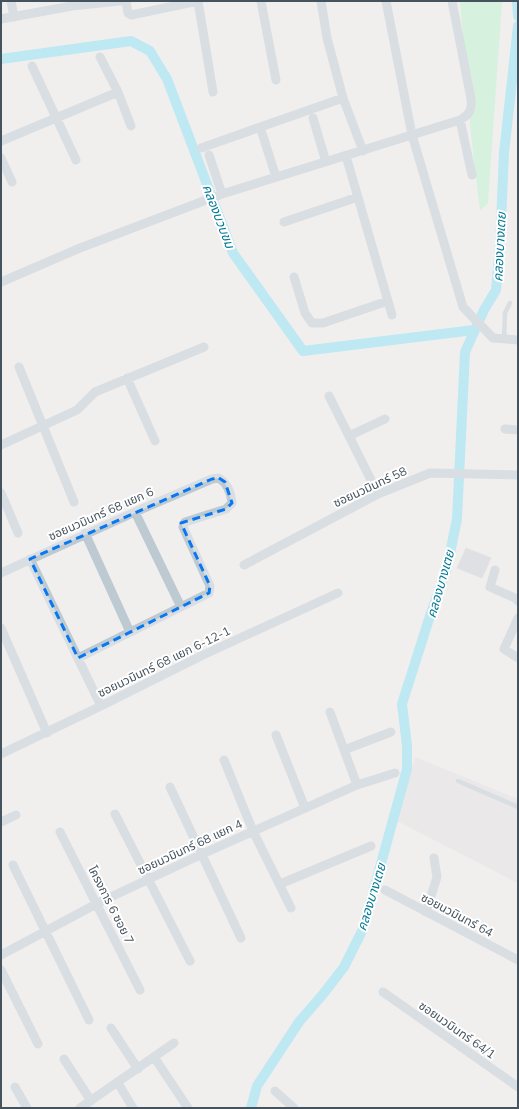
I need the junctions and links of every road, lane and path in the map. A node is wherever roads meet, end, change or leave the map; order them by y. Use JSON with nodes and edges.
{"nodes":[{"id":1,"x":11,"y":1,"type":"edge"},
{"id":2,"x":120,"y":1,"type":"edge"},
{"id":3,"x":126,"y":1,"type":"edge"},
{"id":4,"x":198,"y":1,"type":"edge"},
{"id":5,"x":261,"y":1,"type":"edge"},
{"id":6,"x":321,"y":1,"type":"edge"},
{"id":7,"x":386,"y":1,"type":"edge"},
{"id":8,"x":452,"y":1,"type":"edge"},
{"id":9,"x":72,"y":4,"type":"edge"},
{"id":10,"x":14,"y":17,"type":"junction"},
{"id":11,"x":1,"y":19,"type":"edge"},
{"id":12,"x":100,"y":57,"type":"dead end"},
{"id":13,"x":32,"y":66,"type":"dead end"},
{"id":14,"x":276,"y":80,"type":"dead end"},
{"id":15,"x":118,"y":92,"type":"junction"},
{"id":16,"x":213,"y":92,"type":"dead end"},
{"id":17,"x":343,"y":98,"type":"junction"},
{"id":18,"x":56,"y":117,"type":"junction"},
{"id":19,"x":313,"y":118,"type":"dead end"},
{"id":20,"x":460,"y":120,"type":"junction"},
{"id":21,"x":131,"y":126,"type":"dead end"},
{"id":22,"x":262,"y":134,"type":"dead end"},
{"id":23,"x":412,"y":135,"type":"junction"},
{"id":24,"x":1,"y":141,"type":"edge"},
{"id":25,"x":201,"y":148,"type":"dead end"},
{"id":26,"x":363,"y":151,"type":"junction"},
{"id":27,"x":209,"y":155,"type":"dead end"},
{"id":28,"x":346,"y":156,"type":"junction"},
{"id":29,"x":1,"y":158,"type":"edge"},
{"id":30,"x":76,"y":160,"type":"dead end"},
{"id":31,"x":326,"y":162,"type":"junction"},
{"id":32,"x":472,"y":175,"type":"dead end"},
{"id":33,"x":276,"y":177,"type":"junction"},
{"id":34,"x":12,"y":182,"type":"dead end"},
{"id":35,"x":219,"y":195,"type":"junction"},
{"id":36,"x":358,"y":197,"type":"junction"},
{"id":37,"x":284,"y":222,"type":"dead end"},
{"id":38,"x":294,"y":277,"type":"dead end"},
{"id":39,"x":1,"y":282,"type":"edge"},
{"id":40,"x":388,"y":301,"type":"junction"},
{"id":41,"x":510,"y":303,"type":"dead end"},
{"id":42,"x":392,"y":315,"type":"dead end"},
{"id":43,"x":504,"y":340,"type":"junction"},
{"id":44,"x":518,"y":340,"type":"edge"},
{"id":45,"x":204,"y":347,"type":"dead end"},
{"id":46,"x":19,"y":367,"type":"dead end"},
{"id":47,"x":127,"y":378,"type":"junction"},
{"id":48,"x":329,"y":396,"type":"dead end"},
{"id":49,"x":385,"y":419,"type":"dead end"},
{"id":50,"x":44,"y":425,"type":"junction"},
{"id":51,"x":505,"y":430,"type":"dead end"},
{"id":52,"x":518,"y":430,"type":"edge"},
{"id":53,"x":349,"y":436,"type":"junction"},
{"id":54,"x":156,"y":441,"type":"dead end"},
{"id":55,"x":1,"y":445,"type":"edge"},
{"id":56,"x":518,"y":475,"type":"edge"},
{"id":57,"x":1,"y":493,"type":"edge"},
{"id":58,"x":378,"y":494,"type":"junction"},
{"id":59,"x":74,"y":502,"type":"dead end"},
{"id":60,"x":135,"y":512,"type":"junction"},
{"id":61,"x":18,"y":533,"type":"dead end"},
{"id":62,"x":86,"y":533,"type":"junction"},
{"id":63,"x":30,"y":558,"type":"junction"},
{"id":64,"x":244,"y":566,"type":"dead end"},
{"id":65,"x":495,"y":570,"type":"dead end"},
{"id":66,"x":1,"y":573,"type":"edge"},
{"id":67,"x":338,"y":594,"type":"dead end"},
{"id":68,"x":518,"y":601,"type":"edge"},
{"id":69,"x":181,"y":606,"type":"junction"},
{"id":70,"x":518,"y":618,"type":"edge"},
{"id":71,"x":1,"y":628,"type":"edge"},
{"id":72,"x":130,"y":632,"type":"junction"},
{"id":73,"x":78,"y":658,"type":"junction"},
{"id":74,"x":518,"y":658,"type":"edge"},
{"id":75,"x":101,"y":706,"type":"junction"},
{"id":76,"x":330,"y":712,"type":"dead end"},
{"id":77,"x":391,"y":732,"type":"dead end"},
{"id":78,"x":47,"y":733,"type":"junction"},
{"id":79,"x":276,"y":735,"type":"dead end"},
{"id":80,"x":344,"y":750,"type":"junction"},
{"id":81,"x":1,"y":754,"type":"edge"},
{"id":82,"x":224,"y":760,"type":"dead end"},
{"id":83,"x":395,"y":772,"type":"dead end"},
{"id":84,"x":458,"y":781,"type":"dead end"},
{"id":85,"x":356,"y":785,"type":"junction"},
{"id":86,"x":170,"y":787,"type":"dead end"},
{"id":87,"x":518,"y":807,"type":"edge"},
{"id":88,"x":305,"y":808,"type":"junction"},
{"id":89,"x":115,"y":814,"type":"dead end"},
{"id":90,"x":16,"y":815,"type":"dead end"},
{"id":91,"x":1,"y":822,"type":"edge"},
{"id":92,"x":253,"y":831,"type":"junction"},
{"id":93,"x":60,"y":832,"type":"dead end"},
{"id":94,"x":371,"y":846,"type":"dead end"},
{"id":95,"x":200,"y":855,"type":"junction"},
{"id":96,"x":434,"y":858,"type":"dead end"},
{"id":97,"x":12,"y":865,"type":"dead end"},
{"id":98,"x":149,"y":879,"type":"junction"},
{"id":99,"x":280,"y":884,"type":"junction"},
{"id":100,"x":385,"y":890,"type":"dead end"},
{"id":101,"x":98,"y":903,"type":"junction"},
{"id":102,"x":291,"y":908,"type":"dead end"},
{"id":103,"x":426,"y":912,"type":"junction"},
{"id":104,"x":45,"y":932,"type":"junction"},
{"id":105,"x":241,"y":938,"type":"dead end"},
{"id":106,"x":1,"y":955,"type":"edge"},
{"id":107,"x":518,"y":960,"type":"edge"},
{"id":108,"x":190,"y":961,"type":"dead end"},
{"id":109,"x":1,"y":970,"type":"edge"},
{"id":110,"x":140,"y":990,"type":"dead end"},
{"id":111,"x":383,"y":992,"type":"dead end"},
{"id":112,"x":89,"y":1020,"type":"dead end"},
{"id":113,"x":112,"y":1028,"type":"dead end"},
{"id":114,"x":174,"y":1043,"type":"dead end"},
{"id":115,"x":38,"y":1044,"type":"dead end"},
{"id":116,"x":154,"y":1057,"type":"junction"},
{"id":117,"x":64,"y":1059,"type":"dead end"},
{"id":118,"x":138,"y":1069,"type":"junction"},
{"id":119,"x":118,"y":1083,"type":"junction"},
{"id":120,"x":15,"y":1087,"type":"dead end"},
{"id":121,"x":518,"y":1087,"type":"edge"},
{"id":122,"x":275,"y":1091,"type":"dead end"},
{"id":123,"x":91,"y":1101,"type":"junction"},
{"id":124,"x":27,"y":1108,"type":"edge"},
{"id":125,"x":80,"y":1108,"type":"edge"},
{"id":126,"x":132,"y":1108,"type":"edge"},
{"id":127,"x":188,"y":1108,"type":"edge"},
{"id":128,"x":294,"y":1108,"type":"edge"}],
"edges":[{"from":1,"to":10,"type":"street"},
{"from":2,"to":9,"type":"street"},
{"from":3,"to":4,"type":"street"},
{"from":4,"to":16,"type":"street"},
{"from":5,"to":14,"type":"street"},
{"from":6,"to":17,"type":"street"},
{"from":7,"to":23,"type":"street"},
{"from":8,"to":20,"type":"street"},
{"from":9,"to":10,"type":"street"},
{"from":10,"to":11,"type":"street"},
{"from":12,"to":15,"type":"street"},
{"from":13,"to":18,"type":"street"},
{"from":15,"to":18,"type":"street"},
{"from":15,"to":21,"type":"street"},
{"from":17,"to":25,"type":"street"},
{"from":17,"to":26,"type":"street"},
{"from":18,"to":24,"type":"street"},
{"from":18,"to":30,"type":"street"},
{"from":19,"to":31,"type":"street"},
{"from":20,"to":23,"type":"street"},
{"from":20,"to":32,"type":"street"},
{"from":22,"to":33,"type":"street"},
{"from":23,"to":26,"type":"street"},
{"from":23,"to":43,"type":"street"},
{"from":26,"to":28,"type":"street"},
{"from":27,"to":35,"type":"street"},
{"from":28,"to":31,"type":"street"},
{"from":28,"to":36,"type":"street"},
{"from":29,"to":34,"type":"street"},
{"from":31,"to":33,"type":"street"},
{"from":33,"to":35,"type":"street"},
{"from":35,"to":39,"type":"street"},
{"from":36,"to":37,"type":"street"},
{"from":36,"to":40,"type":"street"},
{"from":38,"to":40,"type":"street"},
{"from":40,"to":42,"type":"street"},
{"from":41,"to":43,"type":"lane"},
{"from":43,"to":44,"type":"street"},
{"from":45,"to":47,"type":"street"},
{"from":46,"to":50,"type":"street"},
{"from":47,"to":50,"type":"street"},
{"from":47,"to":54,"type":"street"},
{"from":48,"to":53,"type":"street"},
{"from":49,"to":53,"type":"street"},
{"from":50,"to":55,"type":"street"},
{"from":50,"to":59,"type":"street"},
{"from":51,"to":52,"type":"street"},
{"from":53,"to":58,"type":"street"},
{"from":56,"to":58,"type":"street","name":"ซอยนวมินทร์ 58"},
{"from":57,"to":61,"type":"street"},
{"from":58,"to":64,"type":"street","name":"ซอยนวมินทร์ 58"},
{"from":60,"to":62,"type":"street","name":"ซอยนวมินทร์ 68 แยก 6"},
{"from":60,"to":69,"type":"street"},
{"from":60,"to":69,"type":"street","name":"ซอยนวมินทร์ 68 แยก 6"},
{"from":62,"to":63,"type":"street","name":"ซอยนวมินทร์ 68 แยก 6"},
{"from":62,"to":72,"type":"street"},
{"from":63,"to":66,"type":"street","name":"ซอยนวมินทร์ 68 แยก 6"},
{"from":63,"to":73,"type":"street"},
{"from":65,"to":68,"type":"street"},
{"from":67,"to":75,"type":"street","name":"ซอยนวมินทร์ 68 แยก 6-12-1"},
{"from":69,"to":72,"type":"street"},
{"from":70,"to":74,"type":"street"},
{"from":71,"to":78,"type":"street"},
{"from":72,"to":73,"type":"street"},
{"from":73,"to":75,"type":"street"},
{"from":75,"to":78,"type":"street","name":"ซอยนวมินทร์ 68 แยก 6-12-1"},
{"from":76,"to":80,"type":"street"},
{"from":77,"to":80,"type":"street"},
{"from":78,"to":81,"type":"street","name":"ซอยนวมินทร์ 68 แยก 6-12-1"},
{"from":79,"to":88,"type":"street"},
{"from":80,"to":85,"type":"street"},
{"from":82,"to":92,"type":"street"},
{"from":83,"to":85,"type":"street","name":"ซอยนวมินทร์ 68 แยก 4"},
{"from":84,"to":87,"type":"lane"},
{"from":85,"to":88,"type":"street","name":"ซอยนวมินทร์ 68 แยก 4"},
{"from":86,"to":95,"type":"street"},
{"from":88,"to":92,"type":"street","name":"ซอยนวมินทร์ 68 แยก 4"},
{"from":89,"to":98,"type":"street"},
{"from":90,"to":91,"type":"street"},
{"from":92,"to":95,"type":"street","name":"ซอยนวมินทร์ 68 แยก 4"},
{"from":92,"to":99,"type":"street"},
{"from":93,"to":101,"type":"street","name":"โครงการ 6 ซอย 7"},
{"from":94,"to":99,"type":"street"},
{"from":95,"to":98,"type":"street","name":"ซอยนวมินทร์ 68 แยก 4"},
{"from":95,"to":105,"type":"street"},
{"from":96,"to":103,"type":"street"},
{"from":97,"to":104,"type":"street"},
{"from":98,"to":101,"type":"street","name":"ซอยนวมินทร์ 68 แยก 4"},
{"from":98,"to":108,"type":"street"},
{"from":99,"to":102,"type":"street"},
{"from":100,"to":103,"type":"street","name":"ซอยนวมินทร์ 64"},
{"from":101,"to":104,"type":"street","name":"ซอยนวมินทร์ 68 แยก 4"},
{"from":101,"to":110,"type":"street","name":"โครงการ 6 ซอย 7"},
{"from":103,"to":107,"type":"street","name":"ซอยนวมินทร์ 64"},
{"from":104,"to":106,"type":"street","name":"ซอยนวมินทร์ 68 แยก 4"},
{"from":104,"to":112,"type":"street"},
{"from":109,"to":115,"type":"street"},
{"from":111,"to":121,"type":"street","name":"ซอยนวมินทร์ 64/1"},
{"from":113,"to":118,"type":"street"},
{"from":114,"to":116,"type":"street"},
{"from":116,"to":118,"type":"street"},
{"from":116,"to":127,"type":"street"},
{"from":117,"to":123,"type":"street"},
{"from":118,"to":119,"type":"street"},
{"from":119,"to":123,"type":"street"},
{"from":119,"to":126,"type":"street"},
{"from":120,"to":124,"type":"street"},
{"from":122,"to":128,"type":"street"},
{"from":123,"to":125,"type":"street"}]}
